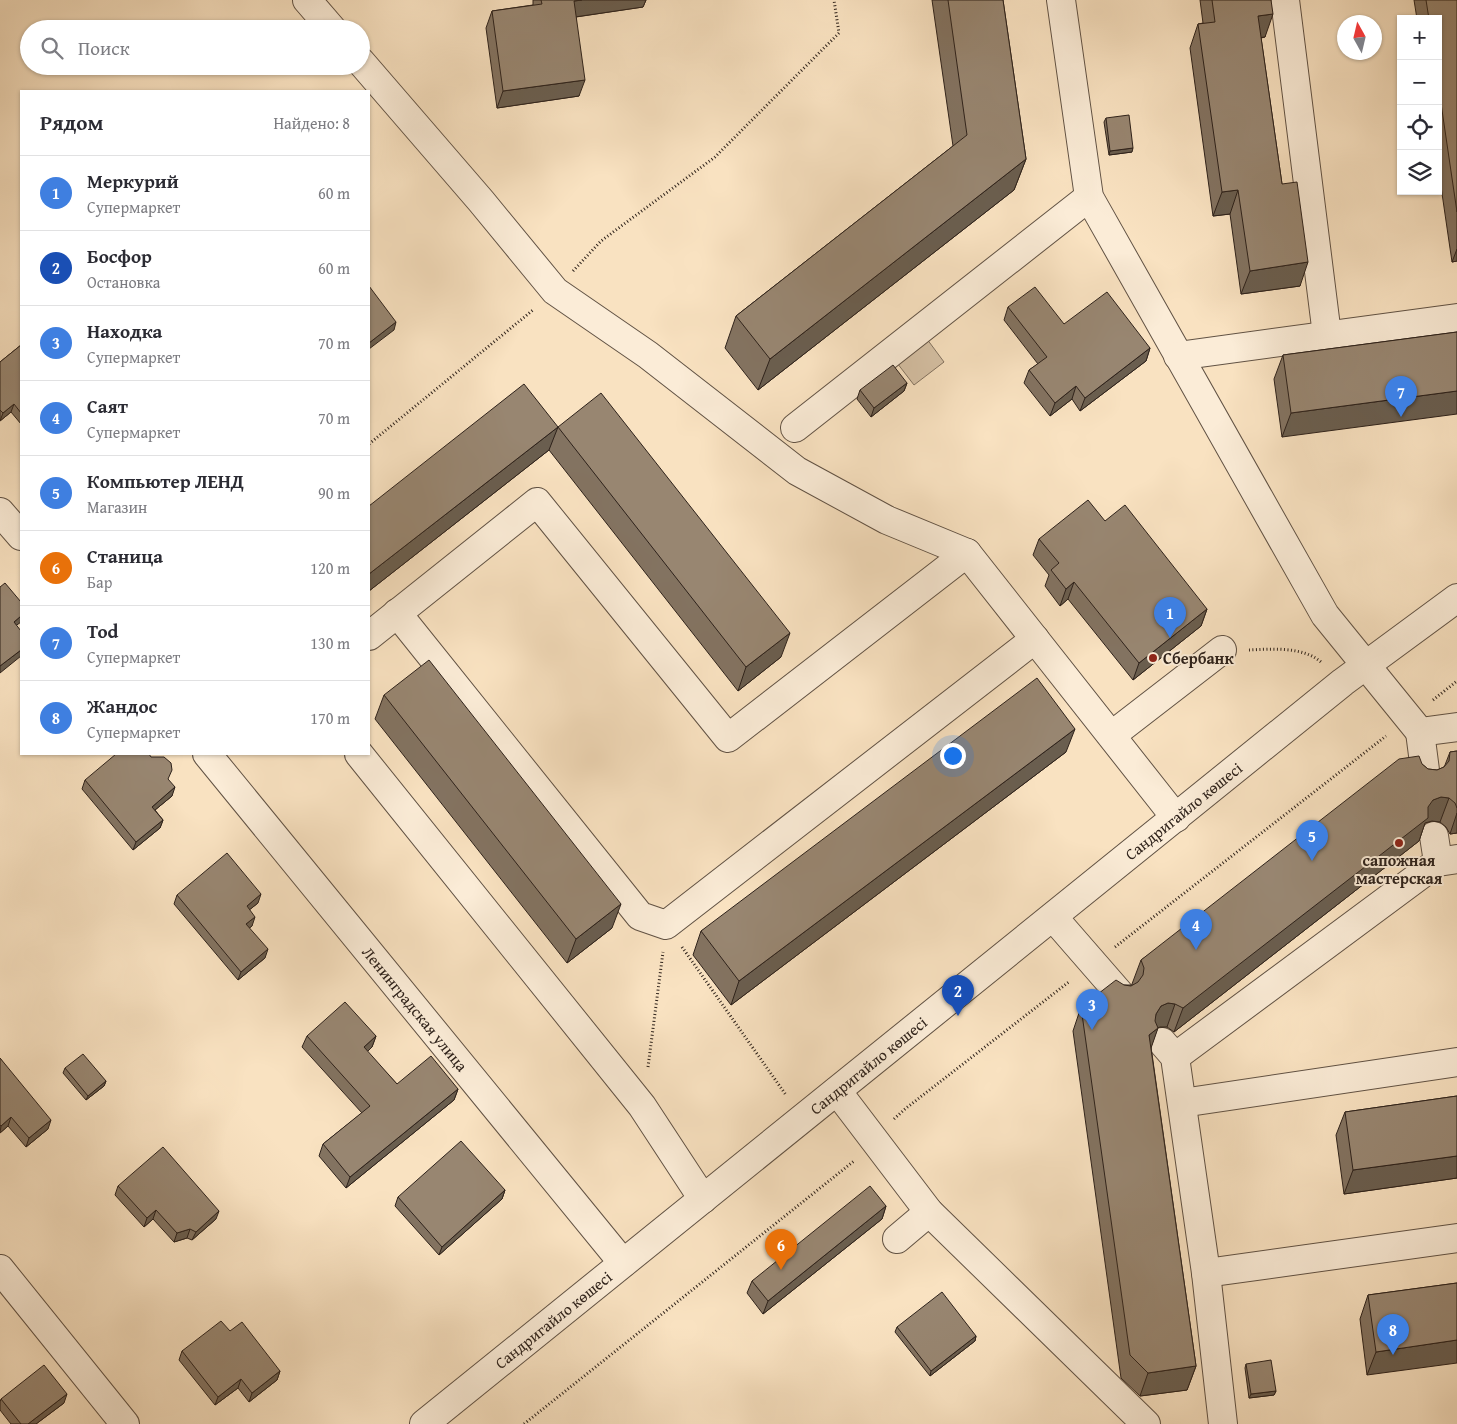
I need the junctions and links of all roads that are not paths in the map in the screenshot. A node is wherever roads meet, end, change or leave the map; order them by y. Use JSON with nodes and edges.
{"nodes":[{"id":1,"x":308,"y":0,"type":"edge"},
{"id":2,"x":1061,"y":0,"type":"edge"},
{"id":3,"x":1285,"y":0,"type":"edge"},
{"id":4,"x":325,"y":20,"type":"edge"},
{"id":5,"x":370,"y":72,"type":"edge"},
{"id":6,"x":1089,"y":197,"type":"junction"},
{"id":7,"x":1457,"y":318,"type":"edge"},
{"id":8,"x":1327,"y":336,"type":"junction"},
{"id":9,"x":1178,"y":356,"type":"junction"},
{"id":10,"x":795,"y":428,"type":"dead end"},
{"id":11,"x":0,"y":512,"type":"edge"},
{"id":12,"x":20,"y":535,"type":"edge"},
{"id":13,"x":967,"y":553,"type":"junction"},
{"id":14,"x":1457,"y":598,"type":"edge"},
{"id":15,"x":398,"y":613,"type":"junction"},
{"id":16,"x":370,"y":635,"type":"edge"},
{"id":17,"x":1035,"y":639,"type":"junction"},
{"id":18,"x":1222,"y":650,"type":"road end"},
{"id":19,"x":1365,"y":664,"type":"junction"},
{"id":20,"x":1414,"y":725,"type":"junction"},
{"id":21,"x":1457,"y":727,"type":"edge"},
{"id":22,"x":1112,"y":735,"type":"junction"},
{"id":23,"x":208,"y":755,"type":"edge"},
{"id":24,"x":359,"y":755,"type":"edge"},
{"id":25,"x":1426,"y":778,"type":"edge"},
{"id":26,"x":1176,"y":818,"type":"junction"},
{"id":27,"x":1443,"y":852,"type":"edge"},
{"id":28,"x":1052,"y":917,"type":"junction"},
{"id":29,"x":1120,"y":994,"type":"edge"},
{"id":30,"x":1457,"y":1062,"type":"edge"},
{"id":31,"x":837,"y":1091,"type":"junction"},
{"id":32,"x":1182,"y":1103,"type":"junction"},
{"id":33,"x":703,"y":1199,"type":"junction"},
{"id":34,"x":929,"y":1212,"type":"junction"},
{"id":35,"x":1457,"y":1238,"type":"edge"},
{"id":36,"x":897,"y":1239,"type":"dead end"},
{"id":37,"x":623,"y":1263,"type":"junction"},
{"id":38,"x":0,"y":1269,"type":"edge"},
{"id":39,"x":1206,"y":1273,"type":"junction"},
{"id":40,"x":124,"y":1424,"type":"edge"},
{"id":41,"x":424,"y":1424,"type":"edge"},
{"id":42,"x":1146,"y":1424,"type":"edge"},
{"id":43,"x":1223,"y":1424,"type":"edge"}],
"edges":[{"from":1,"to":4,"type":"street"},
{"from":2,"to":6,"type":"street"},
{"from":3,"to":8,"type":"street"},
{"from":5,"to":13,"type":"street"},
{"from":6,"to":9,"type":"street"},
{"from":6,"to":10,"type":"street"},
{"from":7,"to":8,"type":"street"},
{"from":8,"to":9,"type":"street"},
{"from":9,"to":19,"type":"street"},
{"from":11,"to":12,"type":"street"},
{"from":13,"to":15,"type":"street"},
{"from":13,"to":17,"type":"street"},
{"from":14,"to":19,"type":"street","name":"Сандригайло көшесі"},
{"from":15,"to":16,"type":"street"},
{"from":15,"to":17,"type":"street"},
{"from":17,"to":22,"type":"street"},
{"from":18,"to":22,"type":"street"},
{"from":19,"to":20,"type":"street"},
{"from":19,"to":26,"type":"street","name":"Сандригайло көшесі"},
{"from":20,"to":21,"type":"street"},
{"from":20,"to":25,"type":"street"},
{"from":22,"to":26,"type":"street"},
{"from":23,"to":37,"type":"street","name":"Ленинградская улица"},
{"from":24,"to":33,"type":"street"},
{"from":26,"to":28,"type":"street","name":"Сандригайло көшесі"},
{"from":27,"to":32,"type":"street"},
{"from":28,"to":29,"type":"street"},
{"from":28,"to":31,"type":"street","name":"Сандригайло көшесі"},
{"from":30,"to":32,"type":"street"},
{"from":31,"to":33,"type":"street","name":"Сандригайло көшесі"},
{"from":31,"to":34,"type":"street"},
{"from":32,"to":39,"type":"street"},
{"from":33,"to":37,"type":"street","name":"Сандригайло көшесі"},
{"from":34,"to":36,"type":"street"},
{"from":34,"to":42,"type":"street"},
{"from":35,"to":39,"type":"street"},
{"from":37,"to":41,"type":"street","name":"Сандригайло көшесі"},
{"from":38,"to":40,"type":"street"},
{"from":39,"to":43,"type":"street"}]}
